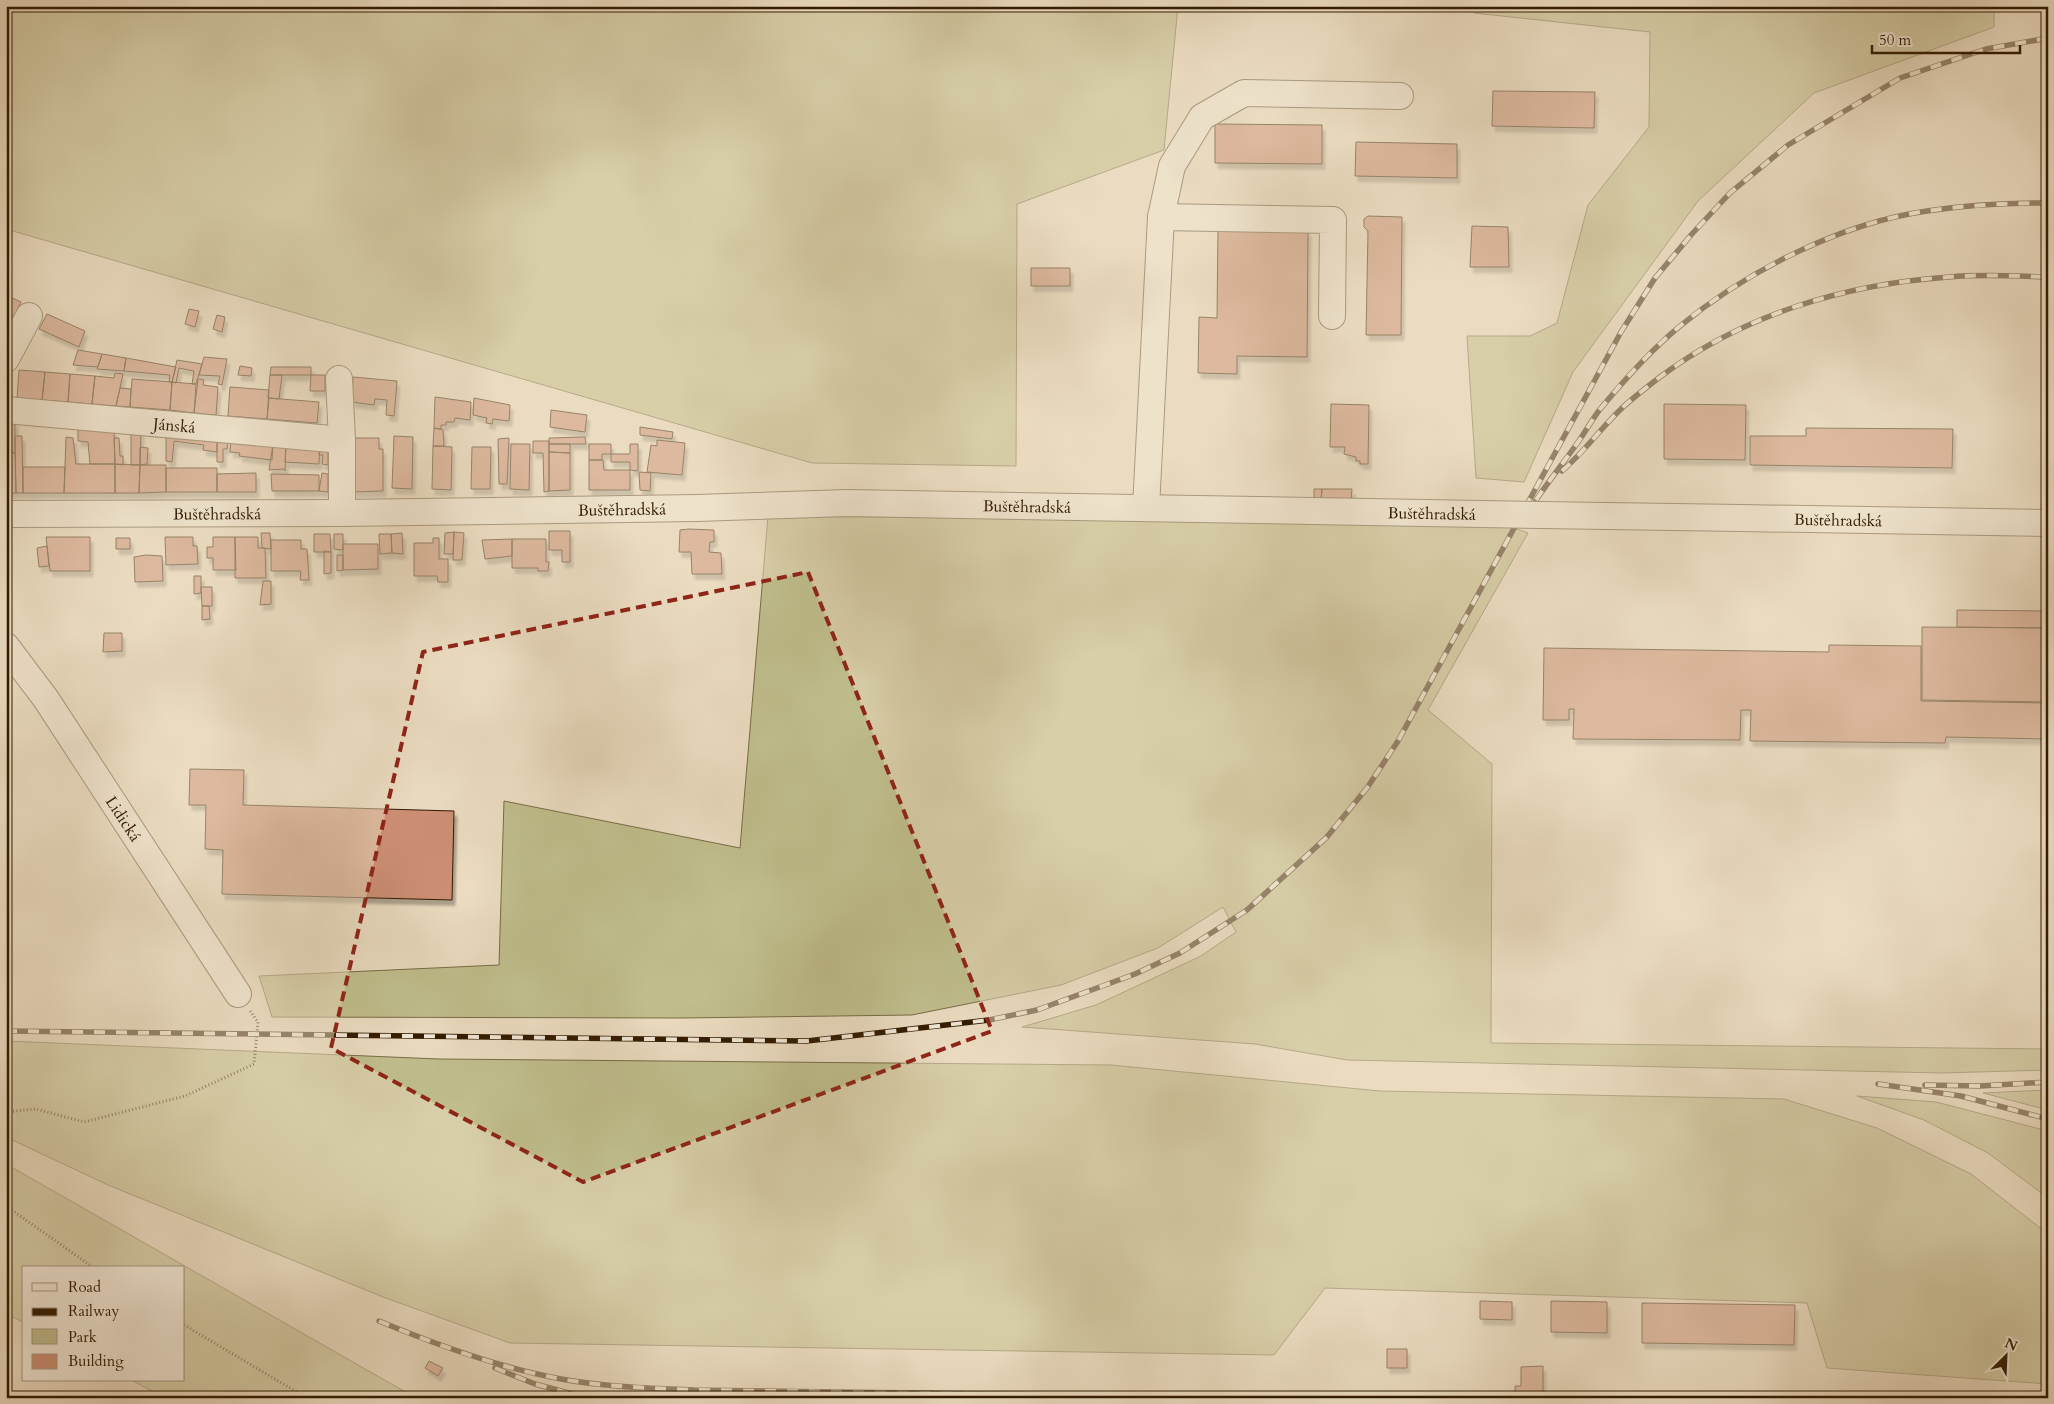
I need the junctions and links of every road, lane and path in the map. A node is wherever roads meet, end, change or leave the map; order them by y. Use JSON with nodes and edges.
{"nodes":[{"id":1,"x":1400,"y":96,"type":"dead end"},
{"id":2,"x":1161,"y":217,"type":"junction"},
{"id":3,"x":29,"y":316,"type":"dead end"},
{"id":4,"x":1332,"y":316,"type":"dead end"},
{"id":5,"x":6,"y":359,"type":"edge"},
{"id":6,"x":339,"y":379,"type":"dead end"},
{"id":7,"x":6,"y":410,"type":"edge"},
{"id":8,"x":342,"y":440,"type":"junction"},
{"id":9,"x":1146,"y":508,"type":"junction"},
{"id":10,"x":342,"y":513,"type":"junction"},
{"id":11,"x":6,"y":514,"type":"edge"},
{"id":12,"x":2048,"y":523,"type":"edge"},
{"id":13,"x":6,"y":646,"type":"edge"},
{"id":14,"x":238,"y":994,"type":"joint"},
{"id":15,"x":6,"y":1112,"type":"edge"},
{"id":16,"x":6,"y":1206,"type":"edge"},
{"id":17,"x":91,"y":1266,"type":"edge"},
{"id":18,"x":185,"y":1326,"type":"edge"},
{"id":19,"x":307,"y":1398,"type":"edge"}],
"edges":[{"from":1,"to":2,"type":"street"},
{"from":2,"to":4,"type":"street"},
{"from":2,"to":9,"type":"street"},
{"from":3,"to":5,"type":"street"},
{"from":6,"to":8,"type":"street"},
{"from":7,"to":8,"type":"street","name":"Jánská"},
{"from":8,"to":10,"type":"street"},
{"from":9,"to":10,"type":"street","name":"Buštěhradská"},
{"from":9,"to":12,"type":"street","name":"Buštěhradská","bridge":true},
{"from":10,"to":11,"type":"street","name":"Buštěhradská"},
{"from":13,"to":14,"type":"street","name":"Lidická"},
{"from":14,"to":15,"type":"path"},
{"from":16,"to":17,"type":"path"},
{"from":18,"to":19,"type":"path"}]}
